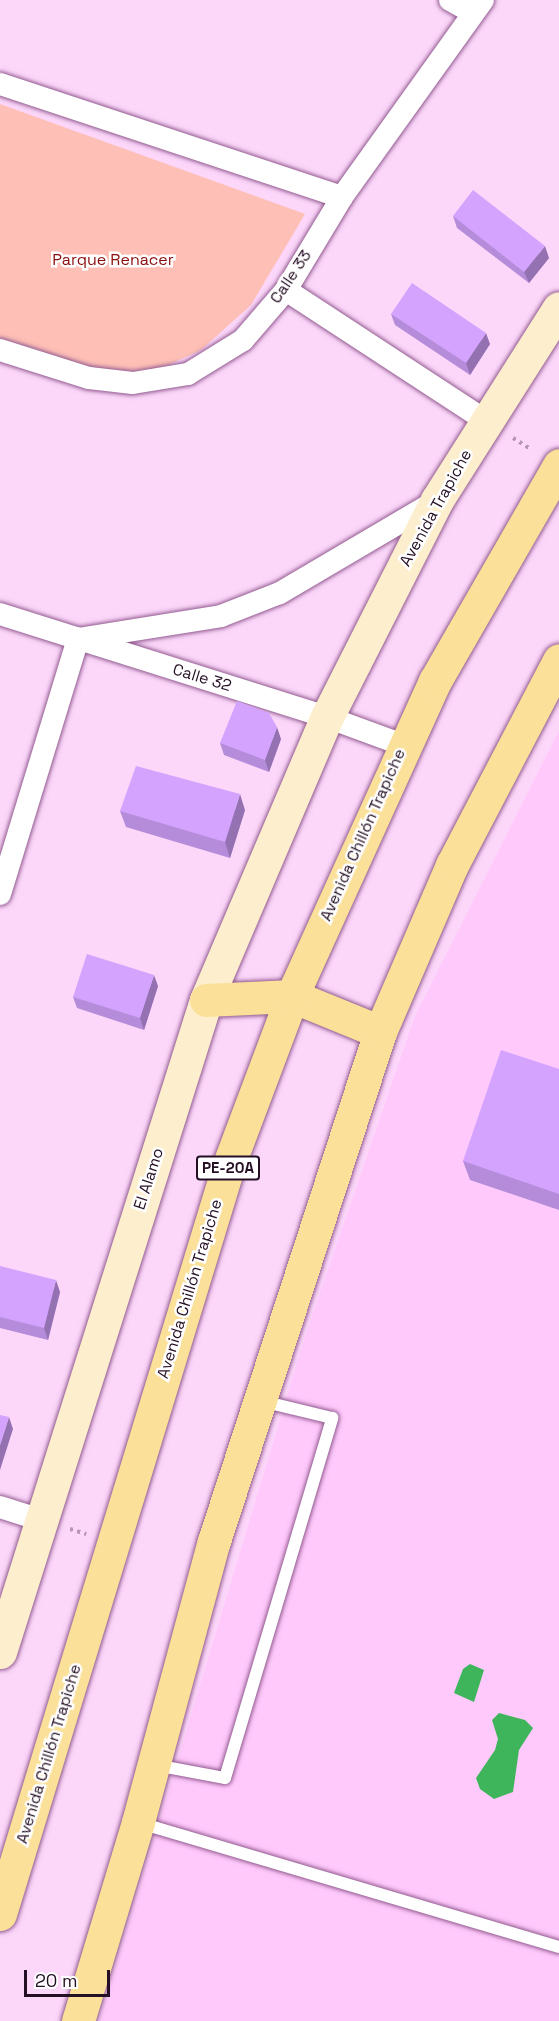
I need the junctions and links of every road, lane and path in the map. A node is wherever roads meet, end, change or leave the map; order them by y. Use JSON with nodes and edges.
{"nodes":[{"id":1,"x":450,"y":0,"type":"edge"},
{"id":2,"x":478,"y":7,"type":"edge"},
{"id":3,"x":0,"y":84,"type":"edge"},
{"id":4,"x":342,"y":197,"type":"junction"},
{"id":5,"x":286,"y":290,"type":"junction"},
{"id":6,"x":559,"y":308,"type":"edge"},
{"id":7,"x":0,"y":350,"type":"edge"},
{"id":8,"x":486,"y":422,"type":"junction"},
{"id":9,"x":558,"y":465,"type":"edge"},
{"id":10,"x":437,"y":500,"type":"junction"},
{"id":11,"x":0,"y":614,"type":"edge"},
{"id":12,"x":78,"y":639,"type":"junction"},
{"id":13,"x":559,"y":660,"type":"edge"},
{"id":14,"x":327,"y":717,"type":"junction"},
{"id":15,"x":403,"y":745,"type":"junction"},
{"id":16,"x":5,"y":863,"type":"edge"},
{"id":17,"x":0,"y":894,"type":"edge"},
{"id":18,"x":292,"y":996,"type":"junction"},
{"id":19,"x":206,"y":1000,"type":"junction"},
{"id":20,"x":380,"y":1032,"type":"junction"},
{"id":21,"x":258,"y":1400,"type":"junction"},
{"id":22,"x":0,"y":1507,"type":"edge"},
{"id":23,"x":41,"y":1520,"type":"junction"},
{"id":24,"x":112,"y":1543,"type":"junction"},
{"id":25,"x":0,"y":1652,"type":"edge"},
{"id":26,"x":151,"y":1764,"type":"junction"},
{"id":27,"x":138,"y":1822,"type":"junction"},
{"id":28,"x":0,"y":1914,"type":"edge"},
{"id":29,"x":559,"y":1947,"type":"edge"},
{"id":30,"x":78,"y":2021,"type":"edge"}],
"edges":[{"from":1,"to":2,"type":"street"},
{"from":2,"to":4,"type":"street","name":"Calle 33"},
{"from":3,"to":4,"type":"street"},
{"from":4,"to":5,"type":"street","name":"Calle 33"},
{"from":5,"to":7,"type":"street","name":"Calle 33"},
{"from":5,"to":8,"type":"street"},
{"from":6,"to":8,"type":"street","name":"Avenida Trapiche"},
{"from":8,"to":9,"type":"path"},
{"from":8,"to":10,"type":"street","name":"Avenida Trapiche"},
{"from":9,"to":15,"type":"main road","name":"Avenida Chillón Trapiche","number":"PE-20A"},
{"from":10,"to":12,"type":"street"},
{"from":10,"to":14,"type":"street","name":"Avenida Trapiche"},
{"from":11,"to":12,"type":"street","name":"Calle 32"},
{"from":12,"to":14,"type":"street","name":"Calle 32"},
{"from":12,"to":16,"type":"street"},
{"from":13,"to":20,"type":"main road"},
{"from":14,"to":15,"type":"street","name":"Calle 32"},
{"from":14,"to":19,"type":"street","name":"El Alamo"},
{"from":15,"to":18,"type":"main road","name":"Avenida Chillón Trapiche","number":"PE-20A"},
{"from":16,"to":17,"type":"street"},
{"from":18,"to":19,"type":"main road"},
{"from":18,"to":20,"type":"main road"},
{"from":18,"to":24,"type":"main road","name":"Avenida Chillón Trapiche","number":"PE-20A"},
{"from":19,"to":23,"type":"street","name":"El Alamo"},
{"from":20,"to":21,"type":"main road"},
{"from":21,"to":26,"type":"main road"},
{"from":21,"to":26,"type":"lane"},
{"from":22,"to":23,"type":"street"},
{"from":23,"to":24,"type":"path"},
{"from":23,"to":25,"type":"street","name":"El Alamo"},
{"from":24,"to":28,"type":"main road","name":"Avenida Chillón Trapiche","number":"PE-20A"},
{"from":26,"to":27,"type":"main road"},
{"from":27,"to":29,"type":"lane"},
{"from":27,"to":30,"type":"main road"}]}
